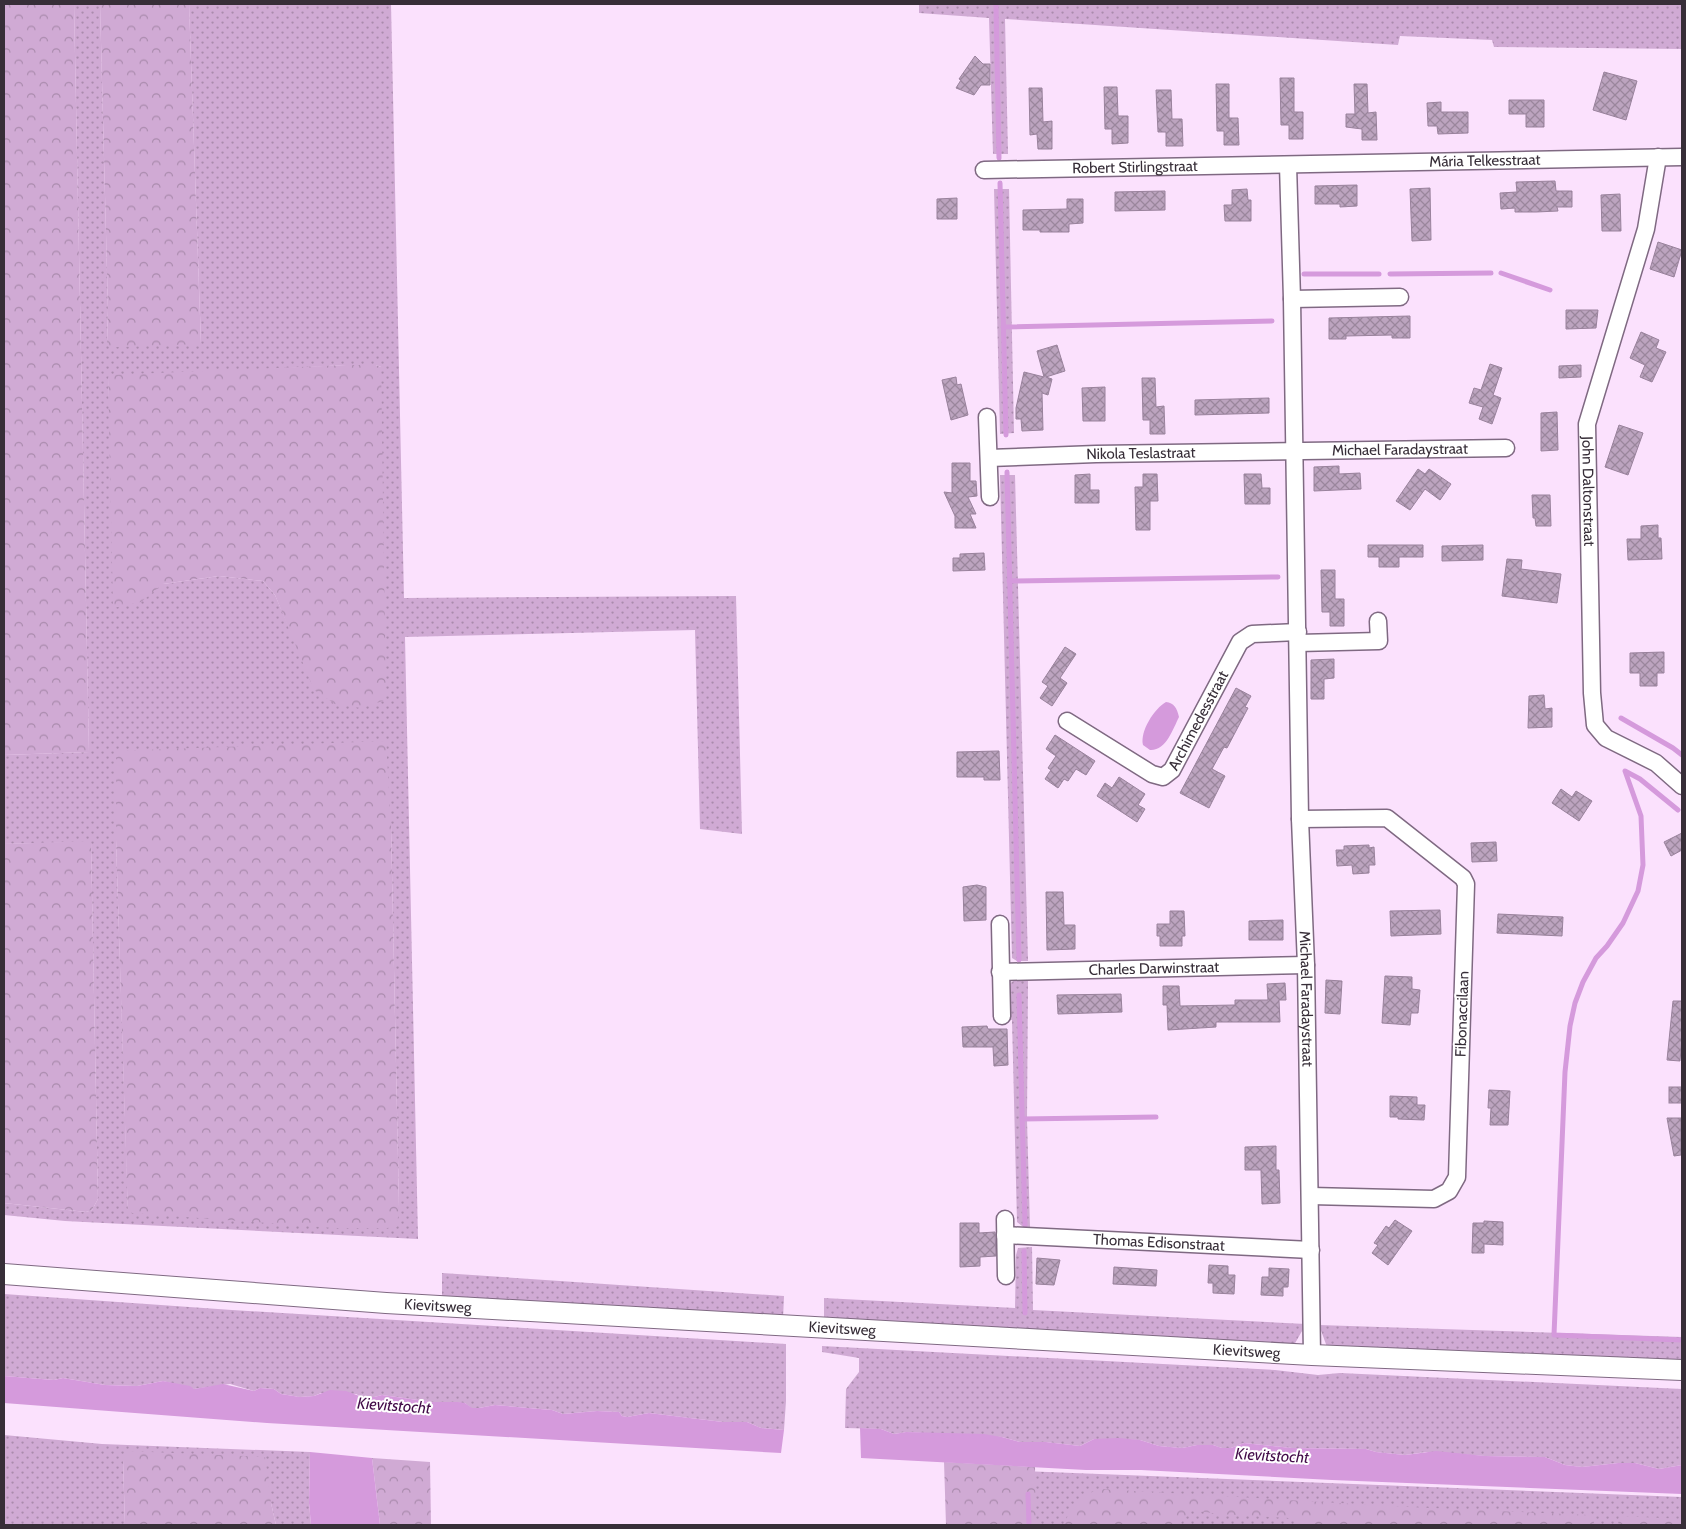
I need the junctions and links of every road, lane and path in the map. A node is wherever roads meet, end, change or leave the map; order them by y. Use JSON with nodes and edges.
{"nodes":[{"id":1,"x":1658,"y":157,"type":"junction"},
{"id":2,"x":1682,"y":157,"type":"edge"},
{"id":3,"x":1288,"y":165,"type":"junction"},
{"id":4,"x":984,"y":170,"type":"dead end"},
{"id":5,"x":1400,"y":297,"type":"dead end"},
{"id":6,"x":1292,"y":300,"type":"junction"},
{"id":7,"x":987,"y":417,"type":"dead end"},
{"id":8,"x":1506,"y":448,"type":"dead end"},
{"id":9,"x":1295,"y":451,"type":"junction"},
{"id":10,"x":988,"y":458,"type":"junction"},
{"id":11,"x":990,"y":497,"type":"dead end"},
{"id":12,"x":1378,"y":622,"type":"dead end"},
{"id":13,"x":1298,"y":638,"type":"junction"},
{"id":14,"x":1067,"y":721,"type":"dead end"},
{"id":15,"x":1682,"y":786,"type":"edge"},
{"id":16,"x":1300,"y":819,"type":"junction"},
{"id":17,"x":1000,"y":924,"type":"dead end"},
{"id":18,"x":1306,"y":965,"type":"junction"},
{"id":19,"x":1000,"y":972,"type":"junction"},
{"id":20,"x":1002,"y":1016,"type":"dead end"},
{"id":21,"x":1311,"y":1196,"type":"junction"},
{"id":22,"x":1311,"y":1250,"type":"junction"},
{"id":23,"x":4,"y":1274,"type":"edge"},
{"id":24,"x":1006,"y":1276,"type":"dead end"},
{"id":25,"x":1312,"y":1355,"type":"junction"},
{"id":26,"x":1682,"y":1370,"type":"edge"}],
"edges":[{"from":1,"to":2,"type":"street","name":"Mária Telkesstraat"},
{"from":1,"to":3,"type":"street","name":"Mária Telkesstraat"},
{"from":1,"to":15,"type":"street","name":"John Daltonstraat"},
{"from":3,"to":4,"type":"street","name":"Robert Stirlingstraat"},
{"from":3,"to":6,"type":"street","name":"Michael Faradaystraat"},
{"from":5,"to":6,"type":"street"},
{"from":6,"to":9,"type":"street","name":"Michael Faradaystraat"},
{"from":7,"to":10,"type":"street"},
{"from":8,"to":9,"type":"street","name":"Michael Faradaystraat"},
{"from":9,"to":10,"type":"street","name":"Nikola Teslastraat"},
{"from":9,"to":13,"type":"street","name":"Michael Faradaystraat"},
{"from":10,"to":11,"type":"street"},
{"from":12,"to":13,"type":"street"},
{"from":13,"to":14,"type":"street","name":"Archimedesstraat"},
{"from":13,"to":16,"type":"street","name":"Michael Faradaystraat"},
{"from":16,"to":18,"type":"street","name":"Michael Faradaystraat"},
{"from":16,"to":21,"type":"street","name":"Fibonaccilaan"},
{"from":17,"to":19,"type":"street"},
{"from":18,"to":19,"type":"street","name":"Charles Darwinstraat"},
{"from":18,"to":21,"type":"street","name":"Michael Faradaystraat"},
{"from":19,"to":20,"type":"street"},
{"from":21,"to":22,"type":"street","name":"Michael Faradaystraat"},
{"from":22,"to":24,"type":"street","name":"Thomas Edisonstraat"},
{"from":22,"to":25,"type":"street","name":"Michael Faradaystraat"},
{"from":23,"to":25,"type":"street","name":"Kievitsweg"},
{"from":25,"to":26,"type":"street","name":"Kievitsweg"}]}
